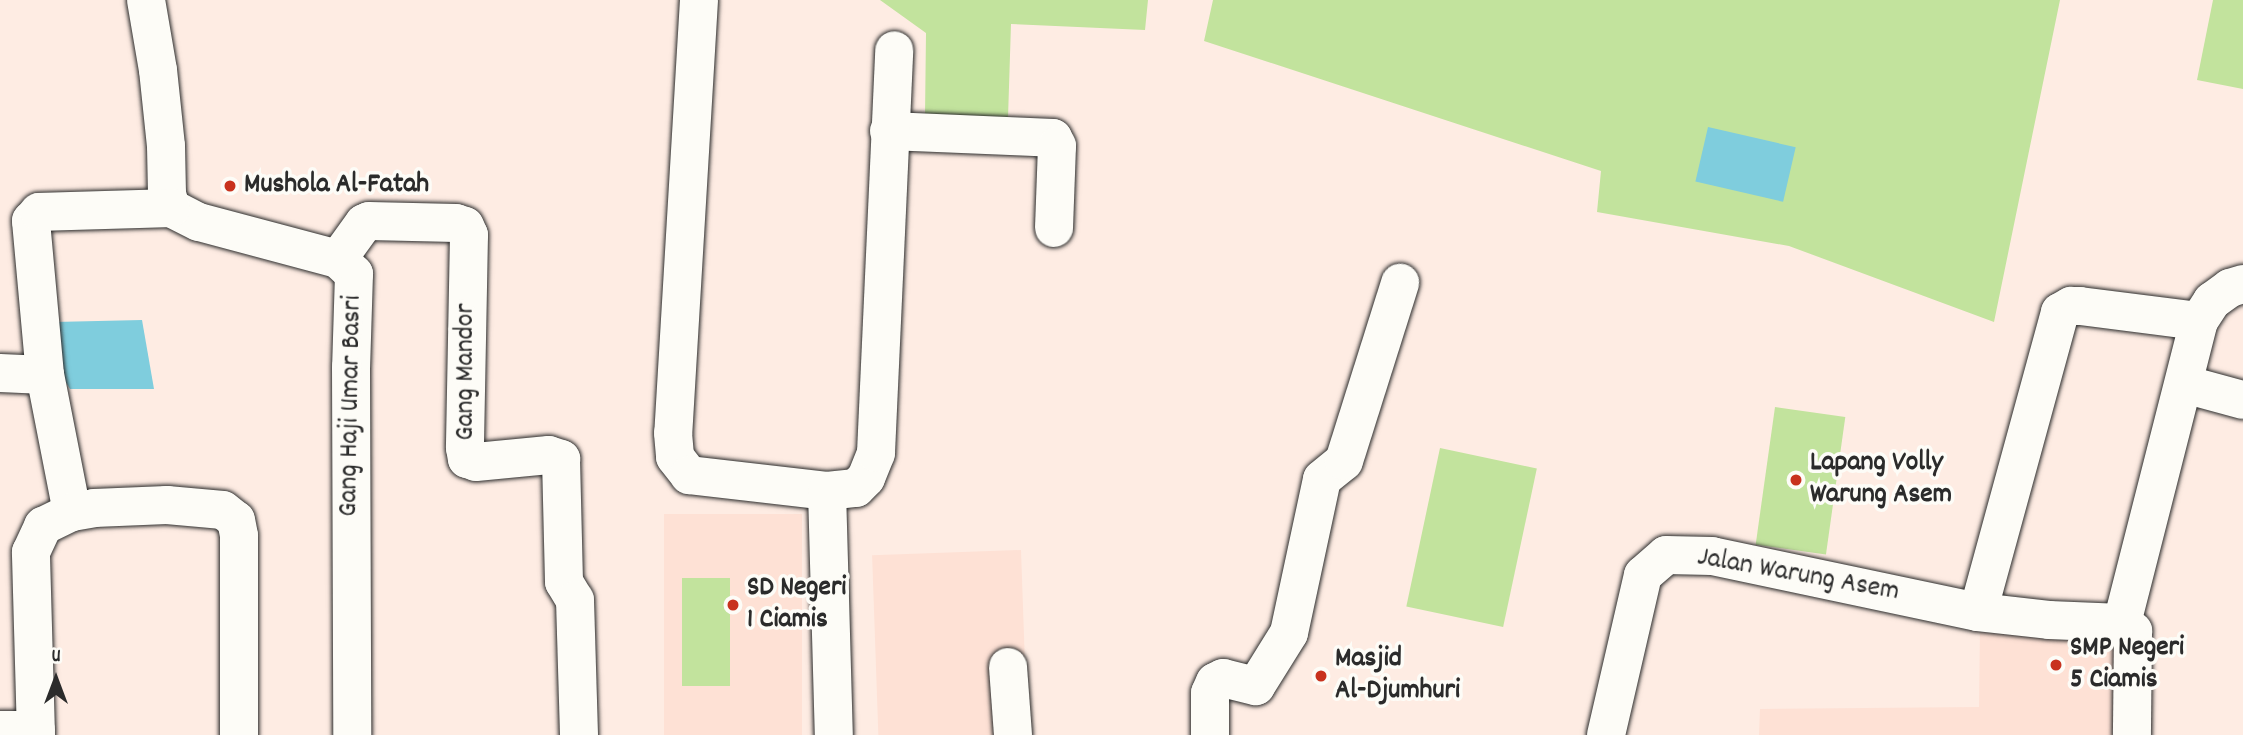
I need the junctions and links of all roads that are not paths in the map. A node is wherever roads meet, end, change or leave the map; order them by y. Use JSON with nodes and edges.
{"nodes":[{"id":1,"x":146,"y":0,"type":"edge"},
{"id":2,"x":699,"y":0,"type":"edge"},
{"id":3,"x":894,"y":50,"type":"dead end"},
{"id":4,"x":889,"y":131,"type":"junction"},
{"id":5,"x":171,"y":208,"type":"junction"},
{"id":6,"x":1054,"y":228,"type":"dead end"},
{"id":7,"x":338,"y":259,"type":"junction"},
{"id":8,"x":1400,"y":283,"type":"dead end"},
{"id":9,"x":2243,"y":284,"type":"edge"},
{"id":10,"x":2199,"y":321,"type":"junction"},
{"id":11,"x":0,"y":373,"type":"edge"},
{"id":12,"x":44,"y":374,"type":"junction"},
{"id":13,"x":2183,"y":384,"type":"junction"},
{"id":14,"x":2243,"y":400,"type":"edge"},
{"id":15,"x":827,"y":491,"type":"junction"},
{"id":16,"x":72,"y":512,"type":"junction"},
{"id":17,"x":1978,"y":612,"type":"junction"},
{"id":18,"x":2122,"y":623,"type":"junction"},
{"id":19,"x":1009,"y":667,"type":"dead end"},
{"id":20,"x":24,"y":732,"type":"edge"},
{"id":21,"x":239,"y":735,"type":"edge"},
{"id":22,"x":352,"y":735,"type":"edge"},
{"id":23,"x":579,"y":735,"type":"edge"},
{"id":24,"x":834,"y":735,"type":"edge"},
{"id":25,"x":1013,"y":735,"type":"edge"},
{"id":26,"x":1210,"y":735,"type":"edge"},
{"id":27,"x":1606,"y":735,"type":"edge"},
{"id":28,"x":2132,"y":735,"type":"edge"}],
"edges":[{"from":1,"to":5,"type":"street"},
{"from":2,"to":15,"type":"street"},
{"from":3,"to":4,"type":"street"},
{"from":4,"to":6,"type":"street"},
{"from":4,"to":15,"type":"street"},
{"from":5,"to":7,"type":"street","name":"Gang Haji Umar Basri"},
{"from":5,"to":12,"type":"street"},
{"from":7,"to":22,"type":"street","name":"Gang Haji Umar Basri"},
{"from":7,"to":23,"type":"street","name":"Gang Mandor"},
{"from":8,"to":26,"type":"street"},
{"from":9,"to":10,"type":"street"},
{"from":10,"to":13,"type":"street"},
{"from":10,"to":17,"type":"street"},
{"from":11,"to":12,"type":"street"},
{"from":12,"to":16,"type":"street"},
{"from":13,"to":14,"type":"street"},
{"from":13,"to":18,"type":"street"},
{"from":15,"to":24,"type":"street"},
{"from":16,"to":20,"type":"street"},
{"from":16,"to":21,"type":"street"},
{"from":17,"to":18,"type":"street","name":"Jalan Warung Asem"},
{"from":17,"to":27,"type":"street","name":"Jalan Warung Asem"},
{"from":18,"to":28,"type":"street"},
{"from":19,"to":25,"type":"street"}]}
